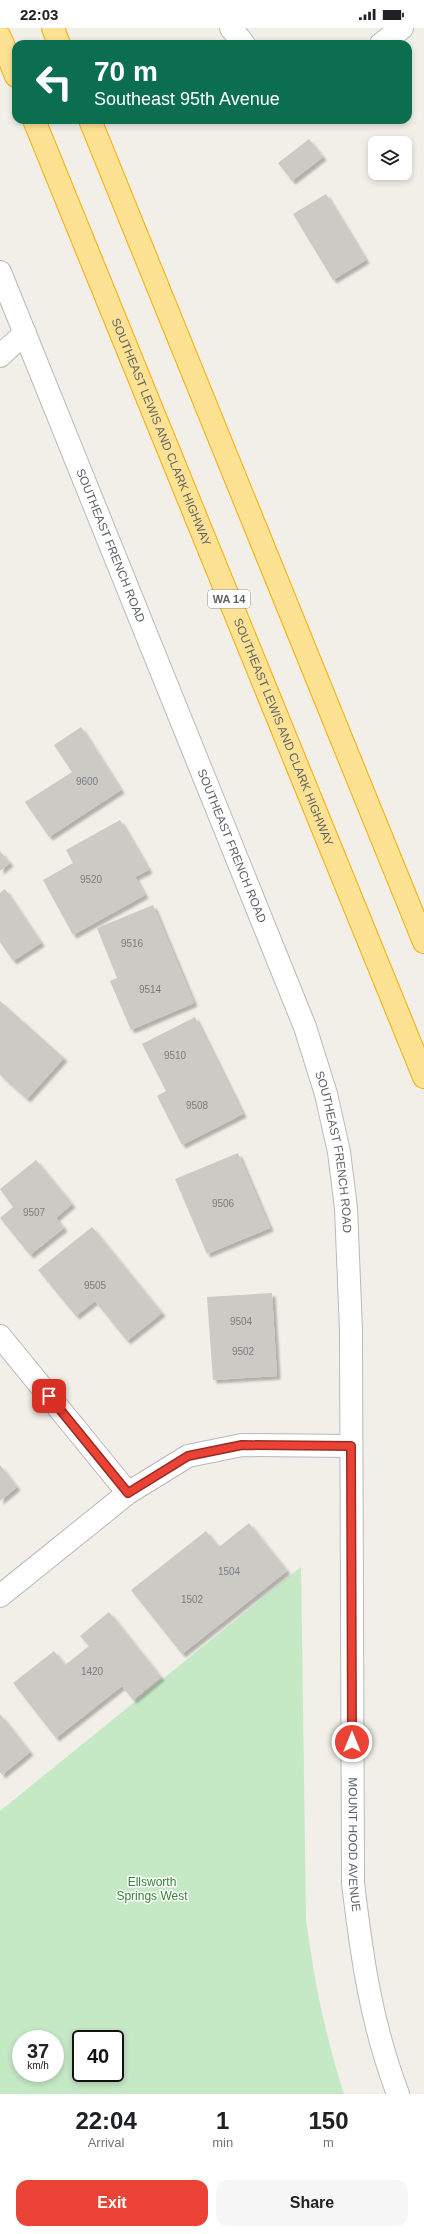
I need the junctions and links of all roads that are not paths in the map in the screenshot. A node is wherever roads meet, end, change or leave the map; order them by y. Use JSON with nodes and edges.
{"nodes":[{"id":1,"x":52,"y":28,"type":"edge"},
{"id":2,"x":231,"y":28,"type":"edge"},
{"id":3,"x":402,"y":28,"type":"edge"},
{"id":4,"x":0,"y":37,"type":"edge"},
{"id":5,"x":57,"y":40,"type":"edge"},
{"id":6,"x":241,"y":40,"type":"edge"},
{"id":7,"x":386,"y":40,"type":"edge"},
{"id":8,"x":12,"y":66,"type":"edge"},
{"id":9,"x":36,"y":124,"type":"edge"},
{"id":10,"x":92,"y":124,"type":"edge"},
{"id":11,"x":0,"y":272,"type":"edge"},
{"id":12,"x":25,"y":333,"type":"junction"},
{"id":13,"x":0,"y":356,"type":"edge"},
{"id":14,"x":424,"y":942,"type":"edge"},
{"id":15,"x":424,"y":1077,"type":"edge"},
{"id":16,"x":0,"y":1336,"type":"edge"},
{"id":17,"x":351,"y":1446,"type":"junction"},
{"id":18,"x":128,"y":1493,"type":"junction"},
{"id":19,"x":0,"y":1596,"type":"edge"},
{"id":20,"x":398,"y":2094,"type":"edge"}],
"edges":[{"from":1,"to":5,"type":"highway"},
{"from":2,"to":6,"type":"street"},
{"from":3,"to":7,"type":"street"},
{"from":4,"to":8,"type":"highway"},
{"from":9,"to":15,"type":"highway","name":"SOUTHEAST LEWIS AND CLARK HIGHWAY","number":"WA 14"},
{"from":10,"to":14,"type":"highway"},
{"from":11,"to":12,"type":"street","name":"SOUTHEAST FRENCH ROAD"},
{"from":12,"to":13,"type":"street"},
{"from":12,"to":17,"type":"street","name":"SOUTHEAST FRENCH ROAD"},
{"from":16,"to":18,"type":"street"},
{"from":17,"to":18,"type":"street"},
{"from":17,"to":20,"type":"street","name":"MOUNT HOOD AVENUE"},
{"from":18,"to":19,"type":"street"}]}
